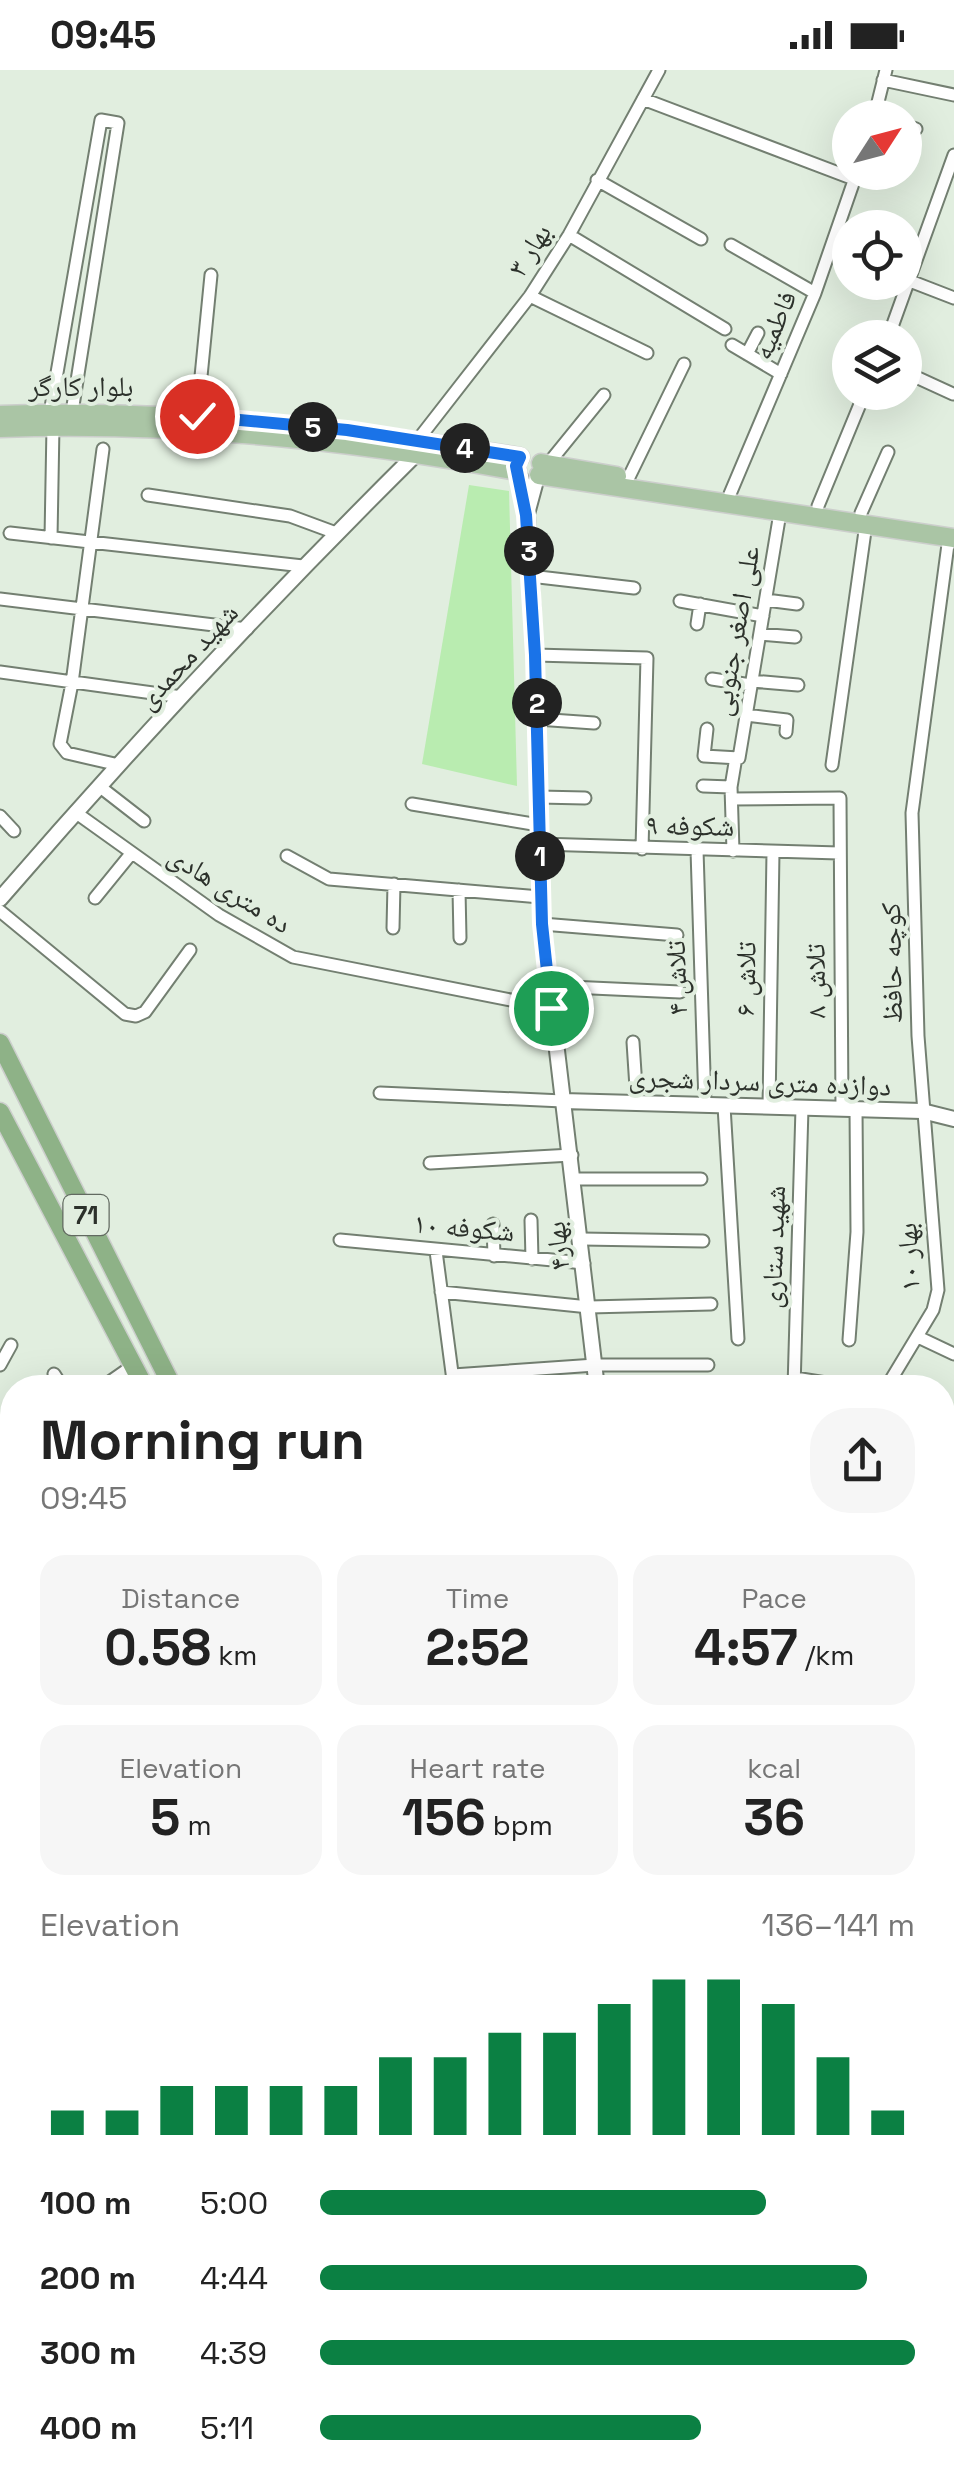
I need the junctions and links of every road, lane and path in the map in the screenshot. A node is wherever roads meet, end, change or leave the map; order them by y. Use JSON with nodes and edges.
{"nodes":[{"id":1,"x":659,"y":70,"type":"edge"},
{"id":2,"x":884,"y":75,"type":"edge"},
{"id":3,"x":954,"y":95,"type":"edge"},
{"id":4,"x":643,"y":99,"type":"junction"},
{"id":5,"x":880,"y":100,"type":"edge"},
{"id":6,"x":954,"y":155,"type":"edge"},
{"id":7,"x":832,"y":168,"type":"edge"},
{"id":8,"x":597,"y":180,"type":"junction"},
{"id":9,"x":850,"y":190,"type":"edge"},
{"id":10,"x":569,"y":236,"type":"junction"},
{"id":11,"x":702,"y":239,"type":"dead end"},
{"id":12,"x":731,"y":244,"type":"dead end"},
{"id":13,"x":922,"y":247,"type":"edge"},
{"id":14,"x":211,"y":274,"type":"dead end"},
{"id":15,"x":922,"y":286,"type":"edge"},
{"id":16,"x":816,"y":292,"type":"junction"},
{"id":17,"x":530,"y":296,"type":"junction"},
{"id":18,"x":954,"y":298,"type":"edge"},
{"id":19,"x":725,"y":329,"type":"dead end"},
{"id":20,"x":758,"y":333,"type":"dead end"},
{"id":21,"x":732,"y":345,"type":"dead end"},
{"id":22,"x":647,"y":353,"type":"dead end"},
{"id":23,"x":747,"y":354,"type":"junction"},
{"id":24,"x":684,"y":364,"type":"dead end"},
{"id":25,"x":781,"y":374,"type":"junction"},
{"id":26,"x":922,"y":380,"type":"edge"},
{"id":27,"x":953,"y":394,"type":"edge"},
{"id":28,"x":604,"y":395,"type":"dead end"},
{"id":29,"x":858,"y":410,"type":"edge"},
{"id":30,"x":72,"y":412,"type":"junction"},
{"id":31,"x":0,"y":415,"type":"edge"},
{"id":32,"x":197,"y":416,"type":"junction"},
{"id":33,"x":52,"y":420,"type":"junction"},
{"id":34,"x":0,"y":428,"type":"edge"},
{"id":35,"x":417,"y":447,"type":"junction"},
{"id":36,"x":103,"y":449,"type":"dead end"},
{"id":37,"x":888,"y":452,"type":"dead end"},
{"id":38,"x":532,"y":469,"type":"junction"},
{"id":39,"x":629,"y":478,"type":"junction"},
{"id":40,"x":730,"y":494,"type":"junction"},
{"id":41,"x":148,"y":495,"type":"dead end"},
{"id":42,"x":818,"y":506,"type":"junction"},
{"id":43,"x":780,"y":513,"type":"junction"},
{"id":44,"x":864,"y":518,"type":"junction"},
{"id":45,"x":10,"y":533,"type":"dead end"},
{"id":46,"x":336,"y":533,"type":"junction"},
{"id":47,"x":952,"y":534,"type":"edge"},
{"id":48,"x":51,"y":538,"type":"junction"},
{"id":49,"x":88,"y":543,"type":"junction"},
{"id":50,"x":303,"y":566,"type":"junction"},
{"id":51,"x":530,"y":576,"type":"junction"},
{"id":52,"x":634,"y":588,"type":"dead end"},
{"id":53,"x":0,"y":600,"type":"edge"},
{"id":54,"x":766,"y":600,"type":"junction"},
{"id":55,"x":680,"y":601,"type":"dead end"},
{"id":56,"x":700,"y":604,"type":"junction"},
{"id":57,"x":797,"y":604,"type":"dead end"},
{"id":58,"x":82,"y":610,"type":"junction"},
{"id":59,"x":763,"y":616,"type":"junction"},
{"id":60,"x":696,"y":624,"type":"dead end"},
{"id":61,"x":247,"y":629,"type":"junction"},
{"id":62,"x":760,"y":634,"type":"junction"},
{"id":63,"x":795,"y":637,"type":"dead end"},
{"id":64,"x":535,"y":655,"type":"junction"},
{"id":65,"x":0,"y":672,"type":"edge"},
{"id":66,"x":712,"y":679,"type":"dead end"},
{"id":67,"x":72,"y":683,"type":"junction"},
{"id":68,"x":751,"y":683,"type":"junction"},
{"id":69,"x":798,"y":686,"type":"dead end"},
{"id":70,"x":182,"y":697,"type":"junction"},
{"id":71,"x":746,"y":715,"type":"junction"},
{"id":72,"x":537,"y":719,"type":"junction"},
{"id":73,"x":594,"y":723,"type":"dead end"},
{"id":74,"x":706,"y":729,"type":"dead end"},
{"id":75,"x":786,"y":732,"type":"dead end"},
{"id":76,"x":737,"y":760,"type":"junction"},
{"id":77,"x":119,"y":765,"type":"junction"},
{"id":78,"x":832,"y":765,"type":"dead end"},
{"id":79,"x":99,"y":786,"type":"junction"},
{"id":80,"x":703,"y":786,"type":"dead end"},
{"id":81,"x":731,"y":792,"type":"junction"},
{"id":82,"x":539,"y":797,"type":"junction"},
{"id":83,"x":586,"y":798,"type":"dead end"},
{"id":84,"x":412,"y":804,"type":"dead end"},
{"id":85,"x":74,"y":812,"type":"junction"},
{"id":86,"x":0,"y":816,"type":"edge"},
{"id":87,"x":144,"y":821,"type":"dead end"},
{"id":88,"x":540,"y":825,"type":"junction"},
{"id":89,"x":14,"y":831,"type":"dead end"},
{"id":90,"x":540,"y":844,"type":"junction"},
{"id":91,"x":642,"y":849,"type":"junction"},
{"id":92,"x":697,"y":850,"type":"junction"},
{"id":93,"x":733,"y":851,"type":"junction"},
{"id":94,"x":773,"y":852,"type":"junction"},
{"id":95,"x":839,"y":854,"type":"junction"},
{"id":96,"x":130,"y":855,"type":"junction"},
{"id":97,"x":287,"y":856,"type":"dead end"},
{"id":98,"x":394,"y":884,"type":"junction"},
{"id":99,"x":459,"y":890,"type":"junction"},
{"id":100,"x":540,"y":897,"type":"junction"},
{"id":101,"x":96,"y":898,"type":"dead end"},
{"id":102,"x":0,"y":899,"type":"edge"},
{"id":103,"x":0,"y":910,"type":"edge"},
{"id":104,"x":542,"y":924,"type":"junction"},
{"id":105,"x":394,"y":928,"type":"dead end"},
{"id":106,"x":677,"y":935,"type":"dead end"},
{"id":107,"x":460,"y":938,"type":"dead end"},
{"id":108,"x":190,"y":950,"type":"dead end"},
{"id":109,"x":548,"y":986,"type":"junction"},
{"id":110,"x":680,"y":992,"type":"dead end"},
{"id":111,"x":551,"y":1008,"type":"junction"},
{"id":112,"x":633,"y":1042,"type":"dead end"},
{"id":113,"x":2,"y":1046,"type":"edge"},
{"id":114,"x":380,"y":1093,"type":"dead end"},
{"id":115,"x":563,"y":1100,"type":"junction"},
{"id":116,"x":636,"y":1103,"type":"junction"},
{"id":117,"x":705,"y":1105,"type":"junction"},
{"id":118,"x":724,"y":1106,"type":"junction"},
{"id":119,"x":769,"y":1106,"type":"junction"},
{"id":120,"x":802,"y":1108,"type":"junction"},
{"id":121,"x":849,"y":1109,"type":"junction"},
{"id":122,"x":922,"y":1111,"type":"junction"},
{"id":123,"x":0,"y":1112,"type":"edge"},
{"id":124,"x":954,"y":1119,"type":"edge"},
{"id":125,"x":572,"y":1155,"type":"junction"},
{"id":126,"x":430,"y":1163,"type":"dead end"},
{"id":127,"x":575,"y":1179,"type":"junction"},
{"id":128,"x":701,"y":1179,"type":"dead end"},
{"id":129,"x":531,"y":1220,"type":"dead end"},
{"id":130,"x":492,"y":1224,"type":"dead end"},
{"id":131,"x":582,"y":1239,"type":"junction"},
{"id":132,"x":340,"y":1240,"type":"dead end"},
{"id":133,"x":703,"y":1242,"type":"dead end"},
{"id":134,"x":436,"y":1250,"type":"junction"},
{"id":135,"x":494,"y":1256,"type":"junction"},
{"id":136,"x":532,"y":1259,"type":"junction"},
{"id":137,"x":584,"y":1262,"type":"junction"},
{"id":138,"x":441,"y":1292,"type":"junction"},
{"id":139,"x":711,"y":1304,"type":"dead end"},
{"id":140,"x":589,"y":1307,"type":"junction"},
{"id":141,"x":918,"y":1337,"type":"junction"},
{"id":142,"x":738,"y":1338,"type":"dead end"},
{"id":143,"x":849,"y":1340,"type":"dead end"},
{"id":144,"x":11,"y":1345,"type":"dead end"},
{"id":145,"x":954,"y":1354,"type":"edge"},
{"id":146,"x":0,"y":1365,"type":"edge"},
{"id":147,"x":595,"y":1365,"type":"junction"},
{"id":148,"x":708,"y":1365,"type":"dead end"},
{"id":149,"x":134,"y":1366,"type":"junction"},
{"id":150,"x":120,"y":1375,"type":"edge"},
{"id":151,"x":138,"y":1375,"type":"edge"},
{"id":152,"x":166,"y":1375,"type":"edge"},
{"id":153,"x":452,"y":1375,"type":"edge"},
{"id":154,"x":506,"y":1375,"type":"edge"},
{"id":155,"x":596,"y":1375,"type":"edge"},
{"id":156,"x":794,"y":1375,"type":"edge"},
{"id":157,"x":894,"y":1375,"type":"edge"}],
"edges":[{"from":1,"to":4,"type":"street","name":"بهار ۳"},
{"from":2,"to":3,"type":"street"},
{"from":2,"to":5,"type":"street"},
{"from":4,"to":7,"type":"street"},
{"from":4,"to":8,"type":"street","name":"بهار ۳"},
{"from":6,"to":13,"type":"street"},
{"from":8,"to":10,"type":"street","name":"بهار ۳"},
{"from":8,"to":11,"type":"street"},
{"from":9,"to":16,"type":"street","name":"فاطمیه"},
{"from":10,"to":17,"type":"street","name":"بهار ۳"},
{"from":10,"to":19,"type":"street"},
{"from":12,"to":16,"type":"street"},
{"from":14,"to":32,"type":"street"},
{"from":15,"to":18,"type":"street"},
{"from":16,"to":25,"type":"street","name":"فاطمیه"},
{"from":17,"to":22,"type":"street"},
{"from":17,"to":35,"type":"street","name":"بهار ۳"},
{"from":20,"to":23,"type":"street"},
{"from":21,"to":23,"type":"street"},
{"from":23,"to":25,"type":"street"},
{"from":24,"to":39,"type":"street"},
{"from":25,"to":40,"type":"street","name":"فاطمیه"},
{"from":26,"to":27,"type":"street"},
{"from":28,"to":38,"type":"street"},
{"from":29,"to":42,"type":"street"},
{"from":30,"to":32,"type":"main road","name":"بلوار کارگر"},
{"from":30,"to":33,"type":"main road","name":"بلوار کارگر"},
{"from":30,"to":33,"type":"street"},
{"from":31,"to":33,"type":"main road","name":"بلوار کارگر"},
{"from":32,"to":35,"type":"main road","name":"بلوار کارگر"},
{"from":33,"to":34,"type":"main road","name":"بلوار کارگر"},
{"from":33,"to":35,"type":"main road","name":"بلوار کارگر"},
{"from":33,"to":48,"type":"street"},
{"from":35,"to":38,"type":"main road","name":"بلوار کارگر"},
{"from":35,"to":46,"type":"street","name":"شهید محمدی"},
{"from":36,"to":49,"type":"street"},
{"from":37,"to":44,"type":"street"},
{"from":38,"to":39,"type":"main road","name":"بلوار کارگر"},
{"from":38,"to":43,"type":"main road","name":"بلوار کارگر"},
{"from":38,"to":51,"type":"street","name":"بهار۴"},
{"from":39,"to":40,"type":"main road","name":"بلوار کارگر"},
{"from":40,"to":42,"type":"main road","name":"بلوار کارگر"},
{"from":41,"to":46,"type":"street"},
{"from":42,"to":44,"type":"main road","name":"بلوار کارگر"},
{"from":43,"to":44,"type":"main road","name":"بلوار کارگر"},
{"from":43,"to":54,"type":"street","name":"علی اصغر جنوبی"},
{"from":44,"to":47,"type":"main road","name":"بلوار کارگر"},
{"from":44,"to":78,"type":"street"},
{"from":45,"to":48,"type":"street"},
{"from":46,"to":50,"type":"street","name":"شهید محمدی"},
{"from":47,"to":122,"type":"street","name":"کوچه حافظ"},
{"from":48,"to":49,"type":"street"},
{"from":49,"to":50,"type":"street"},
{"from":49,"to":58,"type":"street"},
{"from":50,"to":61,"type":"street","name":"شهید محمدی"},
{"from":51,"to":52,"type":"street"},
{"from":51,"to":64,"type":"street","name":"بهار۴"},
{"from":53,"to":58,"type":"street"},
{"from":54,"to":57,"type":"street"},
{"from":54,"to":59,"type":"street","name":"علی اصغر جنوبی"},
{"from":55,"to":56,"type":"street"},
{"from":56,"to":59,"type":"street"},
{"from":56,"to":60,"type":"street"},
{"from":58,"to":61,"type":"street"},
{"from":58,"to":67,"type":"street"},
{"from":59,"to":62,"type":"street","name":"علی اصغر جنوبی"},
{"from":61,"to":70,"type":"street","name":"شهید محمدی"},
{"from":62,"to":63,"type":"street"},
{"from":62,"to":68,"type":"street","name":"علی اصغر جنوبی"},
{"from":64,"to":72,"type":"street","name":"بهار۴"},
{"from":64,"to":91,"type":"street"},
{"from":65,"to":67,"type":"street"},
{"from":66,"to":68,"type":"street"},
{"from":67,"to":70,"type":"street"},
{"from":67,"to":77,"type":"street"},
{"from":68,"to":69,"type":"street"},
{"from":68,"to":71,"type":"street","name":"علی اصغر جنوبی"},
{"from":70,"to":77,"type":"street","name":"شهید محمدی"},
{"from":71,"to":75,"type":"street"},
{"from":71,"to":76,"type":"street","name":"علی اصغر جنوبی"},
{"from":72,"to":73,"type":"street"},
{"from":72,"to":82,"type":"street","name":"بهار۴"},
{"from":74,"to":76,"type":"street"},
{"from":76,"to":81,"type":"street","name":"علی اصغر جنوبی"},
{"from":77,"to":79,"type":"street","name":"شهید محمدی"},
{"from":79,"to":85,"type":"street","name":"شهید محمدی"},
{"from":79,"to":87,"type":"street"},
{"from":80,"to":81,"type":"street"},
{"from":81,"to":93,"type":"street","name":"علی اصغر جنوبی"},
{"from":81,"to":95,"type":"street","name":"تلاش ۸"},
{"from":82,"to":83,"type":"street"},
{"from":82,"to":88,"type":"street","name":"بهار۴"},
{"from":84,"to":88,"type":"street"},
{"from":85,"to":96,"type":"street","name":"ده متری هادی"},
{"from":85,"to":102,"type":"street","name":"شهید محمدی"},
{"from":86,"to":89,"type":"street"},
{"from":88,"to":90,"type":"street","name":"بهار۴"},
{"from":90,"to":91,"type":"street","name":"شکوفه ۹"},
{"from":90,"to":100,"type":"street","name":"بهار۴"},
{"from":91,"to":92,"type":"street","name":"شکوفه ۹"},
{"from":92,"to":93,"type":"street","name":"شکوفه ۹"},
{"from":92,"to":117,"type":"street","name":"تلاش ۴"},
{"from":93,"to":94,"type":"street","name":"شکوفه ۹"},
{"from":94,"to":95,"type":"street","name":"شکوفه ۹"},
{"from":94,"to":119,"type":"street","name":"تلاش ۶"},
{"from":95,"to":121,"type":"street","name":"تلاش ۸"},
{"from":96,"to":101,"type":"street"},
{"from":96,"to":111,"type":"street","name":"ده متری هادی"},
{"from":97,"to":98,"type":"street"},
{"from":98,"to":99,"type":"street"},
{"from":98,"to":105,"type":"street"},
{"from":99,"to":100,"type":"street"},
{"from":99,"to":107,"type":"street"},
{"from":100,"to":104,"type":"street","name":"بهار۴"},
{"from":103,"to":108,"type":"street"},
{"from":104,"to":106,"type":"street"},
{"from":104,"to":109,"type":"street","name":"بهار۴"},
{"from":109,"to":110,"type":"street"},
{"from":109,"to":111,"type":"street","name":"بهار۴"},
{"from":111,"to":115,"type":"street","name":"بهار۴"},
{"from":112,"to":116,"type":"street"},
{"from":113,"to":152,"type":"highway","number":"71"},
{"from":114,"to":115,"type":"street"},
{"from":115,"to":116,"type":"street","name":"دوازده متری سردار شجری"},
{"from":115,"to":125,"type":"street","name":"بهار۴"},
{"from":116,"to":117,"type":"street","name":"دوازده متری سردار شجری"},
{"from":117,"to":118,"type":"street","name":"دوازده متری سردار شجری"},
{"from":118,"to":119,"type":"street","name":"دوازده متری سردار شجری"},
{"from":118,"to":142,"type":"street"},
{"from":119,"to":120,"type":"street","name":"دوازده متری سردار شجری"},
{"from":120,"to":121,"type":"street","name":"دوازده متری سردار شجری"},
{"from":120,"to":156,"type":"street","name":"شهید ستاری"},
{"from":121,"to":122,"type":"street","name":"دوازده متری سردار شجری"},
{"from":121,"to":143,"type":"street","name":"تلاش ۸"},
{"from":122,"to":124,"type":"street","name":"دوازده متری سردار شجری"},
{"from":122,"to":141,"type":"street","name":"بهار ۱۰"},
{"from":123,"to":149,"type":"highway","number":"71"},
{"from":125,"to":126,"type":"street"},
{"from":125,"to":127,"type":"street","name":"بهار۴"},
{"from":127,"to":128,"type":"street"},
{"from":127,"to":131,"type":"street","name":"بهار۴"},
{"from":129,"to":136,"type":"street"},
{"from":130,"to":135,"type":"street"},
{"from":131,"to":133,"type":"street"},
{"from":131,"to":137,"type":"street","name":"بهار۴"},
{"from":132,"to":134,"type":"street","name":"شکوفه ۱۰"},
{"from":134,"to":135,"type":"street","name":"شکوفه ۱۰"},
{"from":134,"to":138,"type":"street"},
{"from":135,"to":136,"type":"street","name":"شکوفه ۱۰"},
{"from":136,"to":137,"type":"street","name":"شکوفه ۱۰"},
{"from":137,"to":140,"type":"street","name":"بهار۴"},
{"from":138,"to":140,"type":"street"},
{"from":138,"to":153,"type":"street"},
{"from":139,"to":140,"type":"street"},
{"from":140,"to":147,"type":"street","name":"بهار۴"},
{"from":141,"to":145,"type":"street"},
{"from":141,"to":157,"type":"street","name":"بهار ۱۰"},
{"from":144,"to":146,"type":"street"},
{"from":147,"to":148,"type":"street"},
{"from":147,"to":154,"type":"street"},
{"from":147,"to":155,"type":"street","name":"بهار۴"},
{"from":149,"to":150,"type":"street"},
{"from":149,"to":151,"type":"highway","number":"71"}]}
